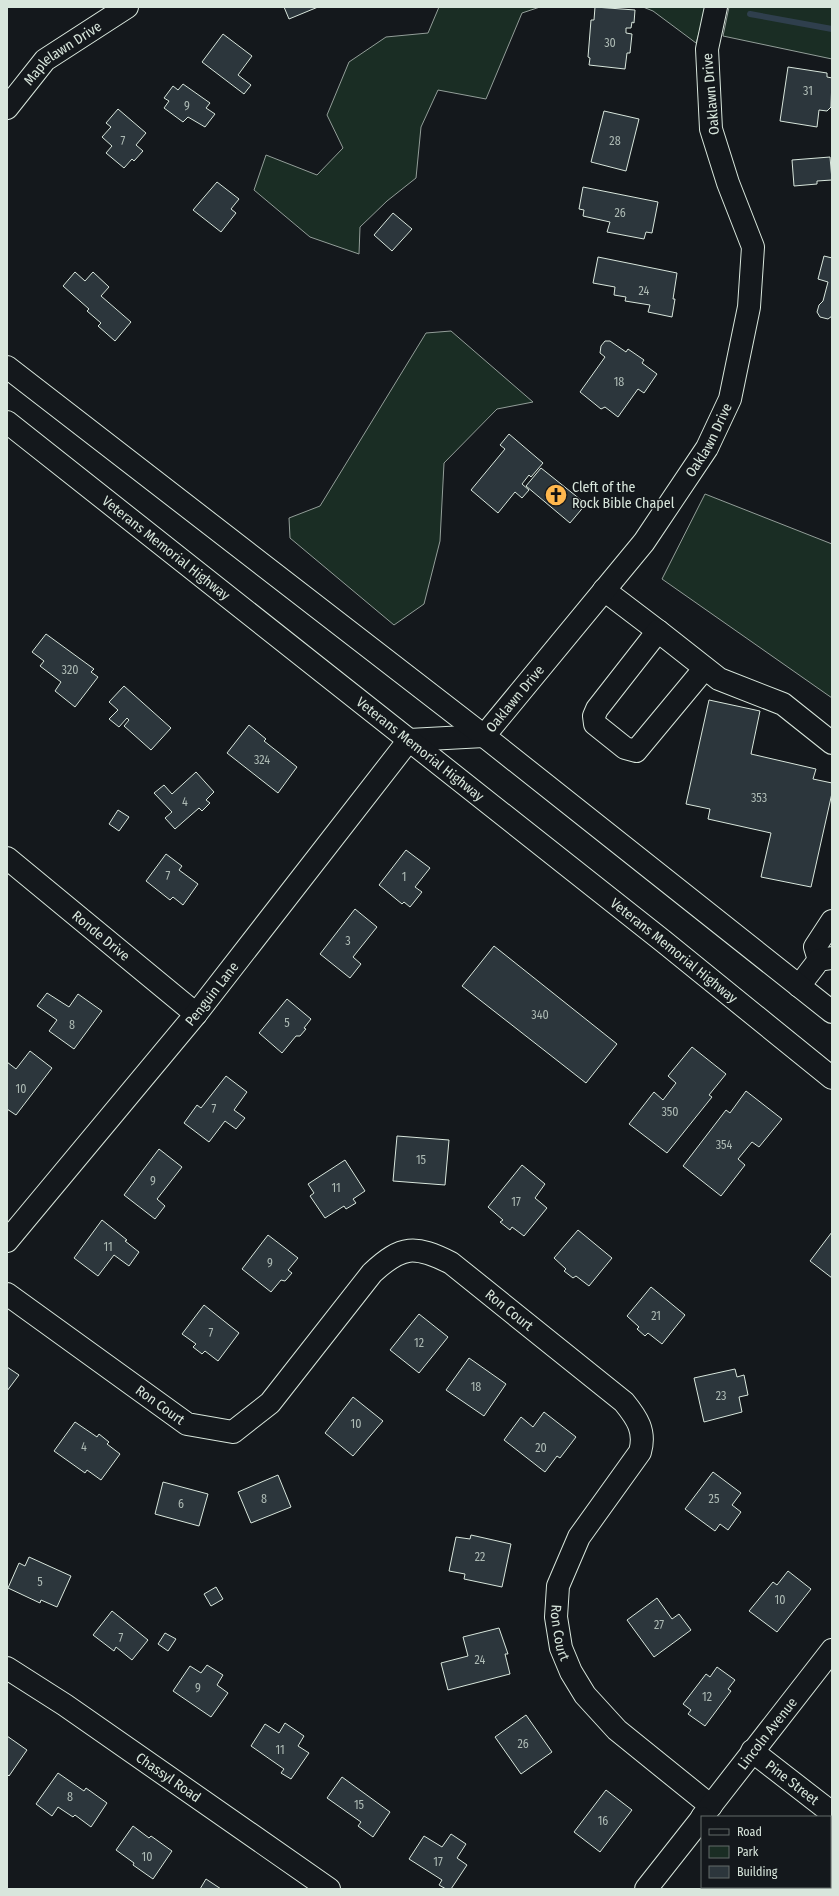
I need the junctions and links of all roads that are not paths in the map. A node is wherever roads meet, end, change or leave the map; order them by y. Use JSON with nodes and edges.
{"nodes":[{"id":1,"x":127,"y":7,"type":"edge"},
{"id":2,"x":716,"y":7,"type":"edge"},
{"id":3,"x":7,"y":108,"type":"edge"},
{"id":4,"x":7,"y":367,"type":"edge"},
{"id":5,"x":7,"y":422,"type":"edge"},
{"id":6,"x":604,"y":590,"type":"junction"},
{"id":7,"x":658,"y":631,"type":"junction"},
{"id":8,"x":705,"y":668,"type":"junction"},
{"id":9,"x":484,"y":736,"type":"junction"},
{"id":10,"x":408,"y":740,"type":"junction"},
{"id":11,"x":832,"y":743,"type":"edge"},
{"id":12,"x":7,"y":858,"type":"edge"},
{"id":13,"x":832,"y":921,"type":"edge"},
{"id":14,"x":825,"y":959,"type":"edge"},
{"id":15,"x":799,"y":986,"type":"junction"},
{"id":16,"x":832,"y":1012,"type":"edge"},
{"id":17,"x":196,"y":1014,"type":"junction"},
{"id":18,"x":832,"y":1078,"type":"edge"},
{"id":19,"x":7,"y":1240,"type":"edge"},
{"id":20,"x":7,"y":1294,"type":"edge"},
{"id":21,"x":832,"y":1650,"type":"edge"},
{"id":22,"x":7,"y":1668,"type":"edge"},
{"id":23,"x":752,"y":1751,"type":"junction"},
{"id":24,"x":832,"y":1813,"type":"edge"},
{"id":25,"x":705,"y":1814,"type":"edge"},
{"id":26,"x":701,"y":1819,"type":"edge"},
{"id":27,"x":329,"y":1889,"type":"edge"},
{"id":28,"x":646,"y":1889,"type":"edge"}],
"edges":[{"from":1,"to":3,"type":"street","name":"Maplelawn Drive"},
{"from":2,"to":6,"type":"street","name":"Oaklawn Drive"},
{"from":4,"to":9,"type":"street"},
{"from":5,"to":10,"type":"street","name":"Veterans Memorial Highway"},
{"from":6,"to":7,"type":"street"},
{"from":6,"to":9,"type":"street","name":"Oaklawn Drive"},
{"from":7,"to":8,"type":"street"},
{"from":7,"to":8,"type":"street"},
{"from":8,"to":11,"type":"street"},
{"from":9,"to":10,"type":"street","name":"Oaklawn Drive"},
{"from":9,"to":15,"type":"street"},
{"from":10,"to":17,"type":"street","name":"Penguin Lane"},
{"from":10,"to":18,"type":"street","name":"Veterans Memorial Highway"},
{"from":12,"to":17,"type":"street","name":"Ronde Drive"},
{"from":13,"to":14,"type":"street"},
{"from":14,"to":15,"type":"street"},
{"from":15,"to":16,"type":"street"},
{"from":17,"to":19,"type":"street","name":"Penguin Lane"},
{"from":20,"to":25,"type":"street","name":"Ron Court"},
{"from":21,"to":23,"type":"street","name":"Lincoln Avenue"},
{"from":22,"to":27,"type":"street","name":"Chassyl Road"},
{"from":23,"to":24,"type":"street","name":"Pine Street"},
{"from":23,"to":25,"type":"street","name":"Lincoln Avenue"},
{"from":26,"to":28,"type":"street","name":"Lincoln Avenue"}]}
